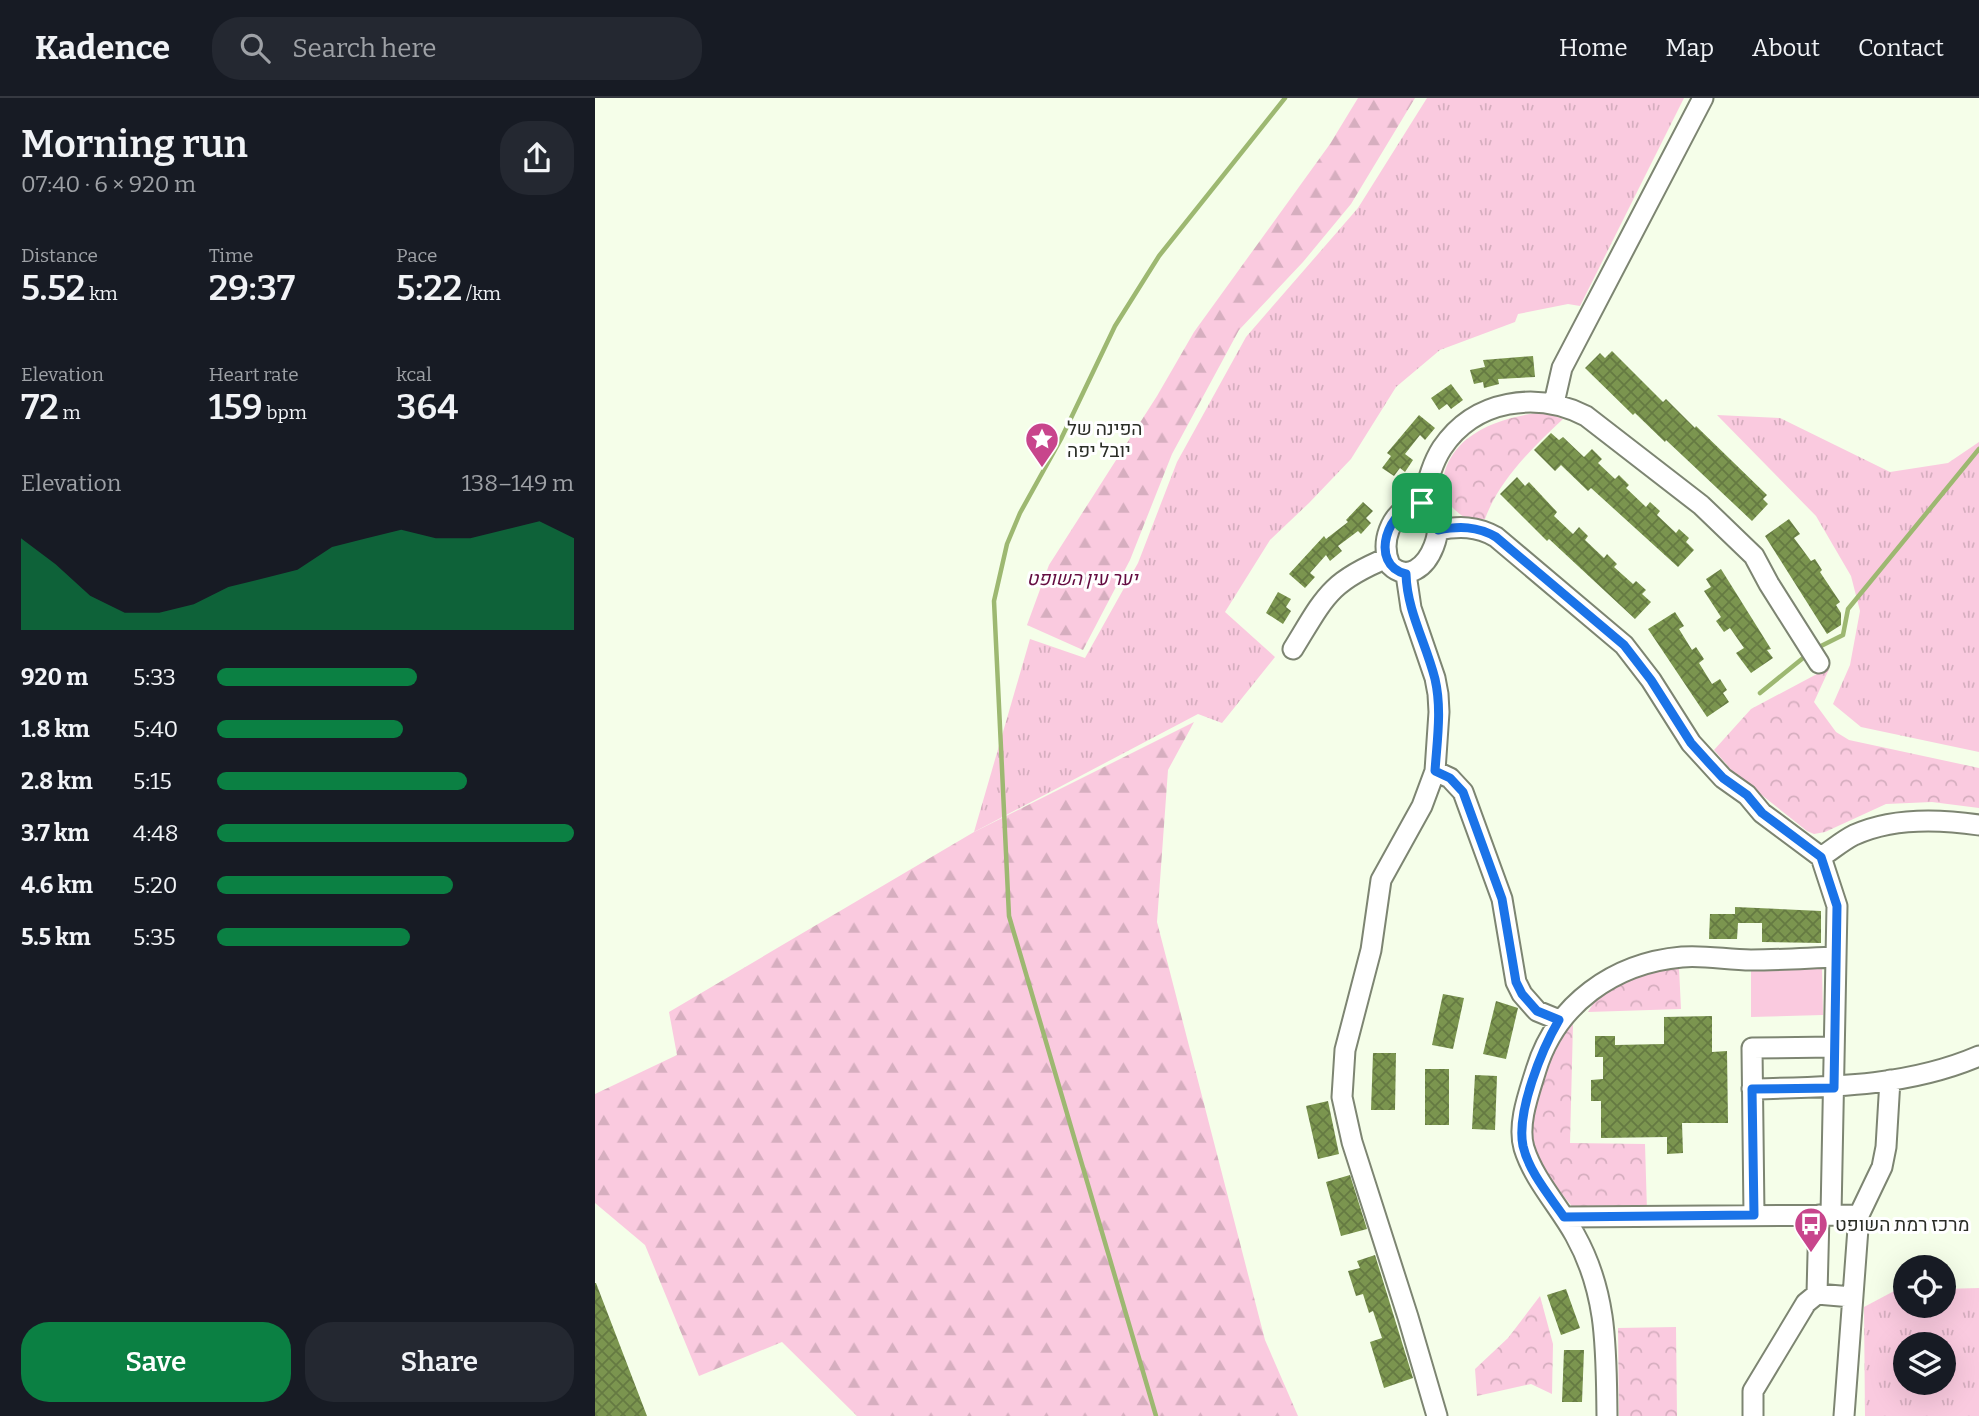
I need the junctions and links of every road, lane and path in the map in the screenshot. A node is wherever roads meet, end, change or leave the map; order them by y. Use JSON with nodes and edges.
{"nodes":[{"id":1,"x":1703,"y":98,"type":"edge"},
{"id":2,"x":1554,"y":403,"type":"junction"},
{"id":3,"x":1422,"y":503,"type":"junction"},
{"id":4,"x":1438,"y":530,"type":"junction"},
{"id":5,"x":1387,"y":558,"type":"junction"},
{"id":6,"x":1406,"y":574,"type":"junction"},
{"id":7,"x":1293,"y":649,"type":"dead end"},
{"id":8,"x":1819,"y":663,"type":"dead end"},
{"id":9,"x":1435,"y":771,"type":"junction"},
{"id":10,"x":1979,"y":825,"type":"edge"},
{"id":11,"x":1821,"y":857,"type":"junction"},
{"id":12,"x":1836,"y":957,"type":"junction"},
{"id":13,"x":1559,"y":1020,"type":"junction"},
{"id":14,"x":1834,"y":1047,"type":"junction"},
{"id":15,"x":1979,"y":1056,"type":"edge"},
{"id":16,"x":1890,"y":1080,"type":"junction"},
{"id":17,"x":1834,"y":1088,"type":"junction"},
{"id":18,"x":1752,"y":1089,"type":"junction"},
{"id":19,"x":1754,"y":1215,"type":"junction"},
{"id":20,"x":1825,"y":1215,"type":"junction"},
{"id":21,"x":1859,"y":1215,"type":"junction"},
{"id":22,"x":1564,"y":1217,"type":"junction"},
{"id":23,"x":1817,"y":1294,"type":"junction"},
{"id":24,"x":1852,"y":1297,"type":"junction"},
{"id":25,"x":1437,"y":1416,"type":"edge"},
{"id":26,"x":1607,"y":1416,"type":"edge"},
{"id":27,"x":1753,"y":1416,"type":"edge"},
{"id":28,"x":1844,"y":1416,"type":"edge"}],
"edges":[{"from":1,"to":2,"type":"street"},
{"from":2,"to":3,"type":"street"},
{"from":2,"to":8,"type":"street"},
{"from":3,"to":4,"type":"street"},
{"from":3,"to":5,"type":"street"},
{"from":4,"to":6,"type":"street"},
{"from":4,"to":11,"type":"street"},
{"from":5,"to":6,"type":"street"},
{"from":5,"to":7,"type":"street"},
{"from":6,"to":9,"type":"street"},
{"from":9,"to":13,"type":"street"},
{"from":9,"to":25,"type":"street"},
{"from":10,"to":11,"type":"street"},
{"from":11,"to":12,"type":"street"},
{"from":12,"to":13,"type":"street"},
{"from":12,"to":14,"type":"street"},
{"from":13,"to":22,"type":"street"},
{"from":14,"to":17,"type":"street"},
{"from":14,"to":18,"type":"street"},
{"from":15,"to":16,"type":"street"},
{"from":16,"to":17,"type":"street"},
{"from":16,"to":21,"type":"street"},
{"from":17,"to":18,"type":"street"},
{"from":17,"to":20,"type":"street"},
{"from":18,"to":19,"type":"street"},
{"from":19,"to":20,"type":"street"},
{"from":19,"to":22,"type":"street"},
{"from":20,"to":21,"type":"street"},
{"from":20,"to":23,"type":"street"},
{"from":21,"to":24,"type":"street"},
{"from":22,"to":26,"type":"street"},
{"from":23,"to":24,"type":"street"},
{"from":23,"to":27,"type":"street"},
{"from":24,"to":28,"type":"street"}]}
